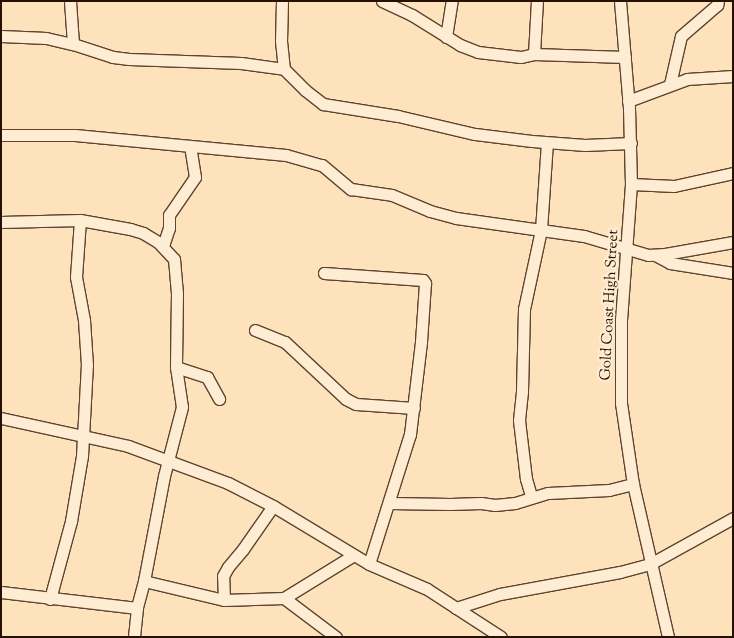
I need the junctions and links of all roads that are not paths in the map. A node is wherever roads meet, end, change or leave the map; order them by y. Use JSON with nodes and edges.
{"nodes":[{"id":1,"x":70,"y":1,"type":"edge"},
{"id":2,"x":282,"y":1,"type":"edge"},
{"id":3,"x":382,"y":1,"type":"edge"},
{"id":4,"x":452,"y":1,"type":"edge"},
{"id":5,"x":537,"y":1,"type":"edge"},
{"id":6,"x":620,"y":1,"type":"edge"},
{"id":7,"x":718,"y":1,"type":"edge"},
{"id":8,"x":1,"y":36,"type":"edge"},
{"id":9,"x":446,"y":37,"type":"junction"},
{"id":10,"x":73,"y":44,"type":"junction"},
{"id":11,"x":534,"y":54,"type":"junction"},
{"id":12,"x":624,"y":57,"type":"junction"},
{"id":13,"x":284,"y":69,"type":"junction"},
{"id":14,"x":733,"y":76,"type":"edge"},
{"id":15,"x":670,"y":84,"type":"junction"},
{"id":16,"x":628,"y":101,"type":"junction"},
{"id":17,"x":1,"y":135,"type":"edge"},
{"id":18,"x":547,"y":143,"type":"junction"},
{"id":19,"x":631,"y":143,"type":"junction"},
{"id":20,"x":190,"y":147,"type":"junction"},
{"id":21,"x":733,"y":173,"type":"edge"},
{"id":22,"x":631,"y":184,"type":"junction"},
{"id":23,"x":80,"y":220,"type":"junction"},
{"id":24,"x":1,"y":222,"type":"edge"},
{"id":25,"x":541,"y":230,"type":"junction"},
{"id":26,"x":733,"y":242,"type":"edge"},
{"id":27,"x":163,"y":246,"type":"junction"},
{"id":28,"x":628,"y":249,"type":"junction"},
{"id":29,"x":655,"y":255,"type":"junction"},
{"id":30,"x":324,"y":273,"type":"dead end"},
{"id":31,"x":733,"y":273,"type":"edge"},
{"id":32,"x":255,"y":330,"type":"dead end"},
{"id":33,"x":176,"y":367,"type":"junction"},
{"id":34,"x":219,"y":399,"type":"dead end"},
{"id":35,"x":414,"y":408,"type":"junction"},
{"id":36,"x":1,"y":418,"type":"edge"},
{"id":37,"x":81,"y":434,"type":"junction"},
{"id":38,"x":169,"y":460,"type":"junction"},
{"id":39,"x":633,"y":484,"type":"junction"},
{"id":40,"x":531,"y":496,"type":"junction"},
{"id":41,"x":390,"y":503,"type":"junction"},
{"id":42,"x":273,"y":506,"type":"junction"},
{"id":43,"x":733,"y":518,"type":"edge"},
{"id":44,"x":354,"y":555,"type":"junction"},
{"id":45,"x":369,"y":564,"type":"junction"},
{"id":46,"x":650,"y":564,"type":"junction"},
{"id":47,"x":144,"y":581,"type":"junction"},
{"id":48,"x":1,"y":592,"type":"edge"},
{"id":49,"x":284,"y":598,"type":"junction"},
{"id":50,"x":50,"y":599,"type":"junction"},
{"id":51,"x":224,"y":600,"type":"junction"},
{"id":52,"x":137,"y":608,"type":"junction"},
{"id":53,"x":456,"y":608,"type":"junction"},
{"id":54,"x":134,"y":637,"type":"edge"},
{"id":55,"x":336,"y":637,"type":"edge"},
{"id":56,"x":501,"y":637,"type":"edge"},
{"id":57,"x":668,"y":637,"type":"edge"}],
"edges":[{"from":1,"to":10,"type":"street"},
{"from":2,"to":13,"type":"street"},
{"from":3,"to":9,"type":"street"},
{"from":4,"to":9,"type":"street"},
{"from":5,"to":11,"type":"street"},
{"from":6,"to":12,"type":"street","name":"Gold Coast High Street"},
{"from":7,"to":15,"type":"street"},
{"from":8,"to":10,"type":"street"},
{"from":9,"to":11,"type":"street"},
{"from":10,"to":13,"type":"street"},
{"from":11,"to":12,"type":"street"},
{"from":12,"to":16,"type":"street","name":"Gold Coast High Street"},
{"from":13,"to":18,"type":"street"},
{"from":14,"to":15,"type":"street"},
{"from":15,"to":16,"type":"street"},
{"from":16,"to":19,"type":"street","name":"Gold Coast High Street"},
{"from":17,"to":20,"type":"street"},
{"from":18,"to":19,"type":"street"},
{"from":18,"to":25,"type":"street"},
{"from":19,"to":22,"type":"street","name":"Gold Coast High Street"},
{"from":20,"to":25,"type":"street"},
{"from":20,"to":27,"type":"street"},
{"from":21,"to":22,"type":"street"},
{"from":22,"to":28,"type":"street","name":"Gold Coast High Street"},
{"from":23,"to":24,"type":"street"},
{"from":23,"to":27,"type":"street"},
{"from":23,"to":37,"type":"street"},
{"from":25,"to":28,"type":"street"},
{"from":25,"to":40,"type":"street"},
{"from":26,"to":29,"type":"street"},
{"from":27,"to":33,"type":"street"},
{"from":28,"to":29,"type":"street"},
{"from":28,"to":39,"type":"street","name":"Gold Coast High Street"},
{"from":29,"to":31,"type":"street"},
{"from":30,"to":35,"type":"street"},
{"from":32,"to":35,"type":"street"},
{"from":33,"to":34,"type":"street"},
{"from":33,"to":38,"type":"street"},
{"from":35,"to":41,"type":"street"},
{"from":36,"to":37,"type":"street"},
{"from":37,"to":38,"type":"street"},
{"from":37,"to":50,"type":"street"},
{"from":38,"to":42,"type":"street"},
{"from":38,"to":47,"type":"street"},
{"from":39,"to":40,"type":"street"},
{"from":39,"to":46,"type":"street","name":"Gold Coast High Street"},
{"from":40,"to":41,"type":"street"},
{"from":41,"to":45,"type":"street"},
{"from":42,"to":44,"type":"street"},
{"from":42,"to":51,"type":"street"},
{"from":43,"to":46,"type":"street"},
{"from":44,"to":45,"type":"street"},
{"from":44,"to":49,"type":"street"},
{"from":45,"to":53,"type":"street"},
{"from":46,"to":53,"type":"street"},
{"from":46,"to":57,"type":"street","name":"Gold Coast High Street"},
{"from":47,"to":51,"type":"street"},
{"from":47,"to":52,"type":"street"},
{"from":48,"to":50,"type":"street"},
{"from":49,"to":51,"type":"street"},
{"from":49,"to":55,"type":"street"},
{"from":50,"to":52,"type":"street"},
{"from":52,"to":54,"type":"street"},
{"from":53,"to":56,"type":"street"}]}
